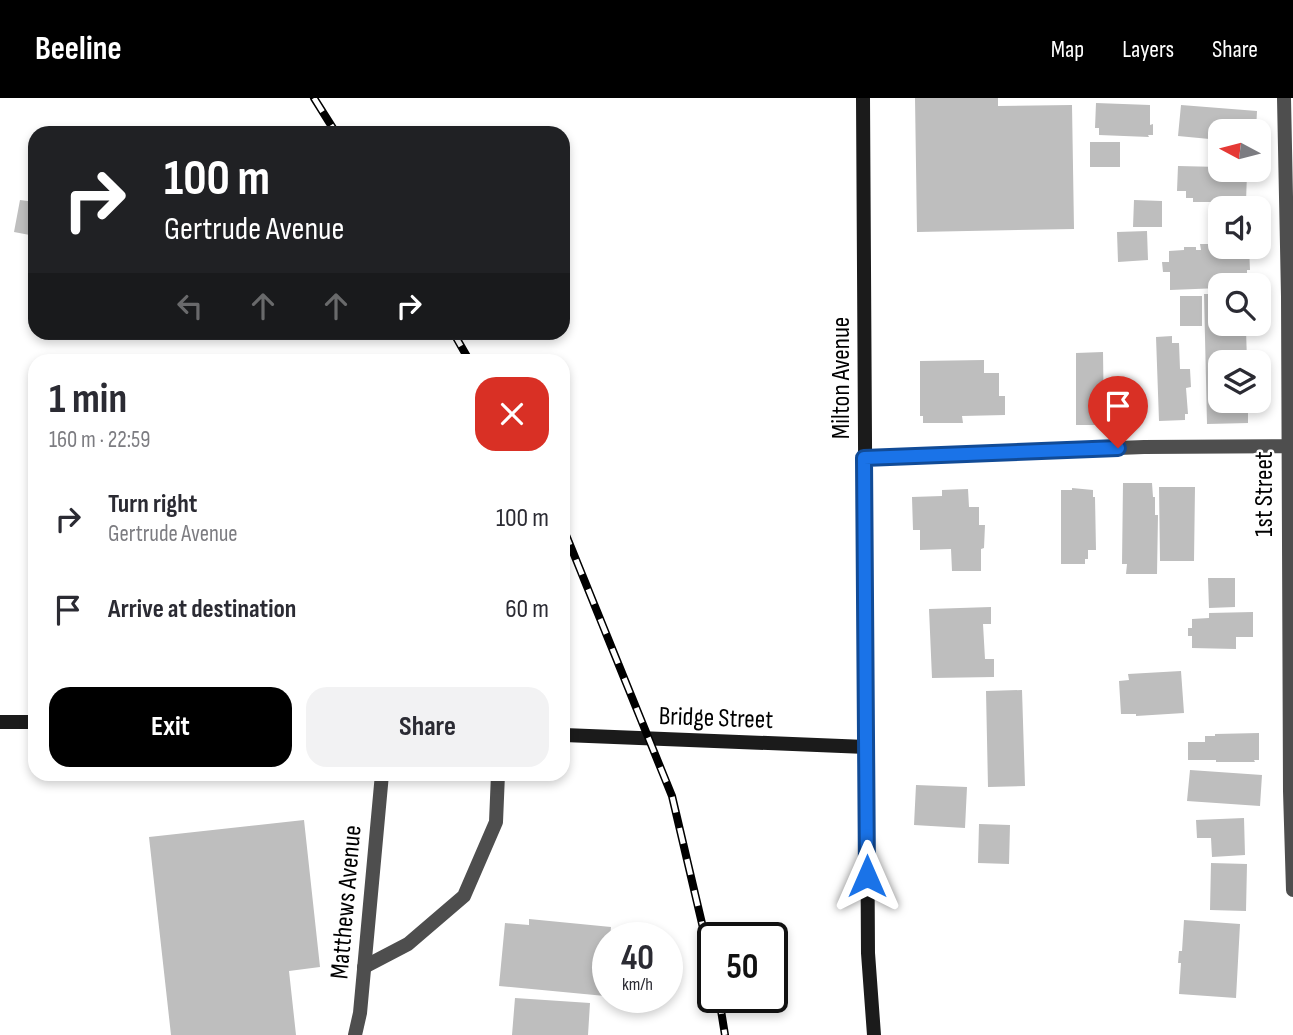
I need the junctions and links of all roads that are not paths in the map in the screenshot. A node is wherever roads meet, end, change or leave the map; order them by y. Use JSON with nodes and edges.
{"nodes":[{"id":1,"x":863,"y":98,"type":"edge"},
{"id":2,"x":1284,"y":98,"type":"edge"},
{"id":3,"x":1290,"y":446,"type":"edge"},
{"id":4,"x":864,"y":458,"type":"junction"},
{"id":5,"x":0,"y":722,"type":"edge"},
{"id":6,"x":28,"y":722,"type":"edge"},
{"id":7,"x":570,"y":735,"type":"edge"},
{"id":8,"x":866,"y":747,"type":"junction"},
{"id":9,"x":381,"y":781,"type":"edge"},
{"id":10,"x":498,"y":781,"type":"edge"},
{"id":11,"x":1293,"y":890,"type":"edge"},
{"id":12,"x":364,"y":967,"type":"junction"},
{"id":13,"x":355,"y":1035,"type":"edge"},
{"id":14,"x":874,"y":1035,"type":"edge"}],
"edges":[{"from":1,"to":4,"type":"main road","name":"Milton Avenue"},
{"from":2,"to":3,"type":"street","name":"1st Street"},
{"from":3,"to":4,"type":"street"},
{"from":3,"to":11,"type":"street","name":"1st Street"},
{"from":4,"to":8,"type":"main road","name":"Milton Avenue"},
{"from":5,"to":6,"type":"main road"},
{"from":7,"to":8,"type":"main road","name":"Bridge Street"},
{"from":8,"to":14,"type":"main road","name":"Milton Avenue"},
{"from":9,"to":12,"type":"street","name":"Matthews Avenue"},
{"from":10,"to":12,"type":"street"},
{"from":12,"to":13,"type":"street","name":"Matthews Avenue"}]}
